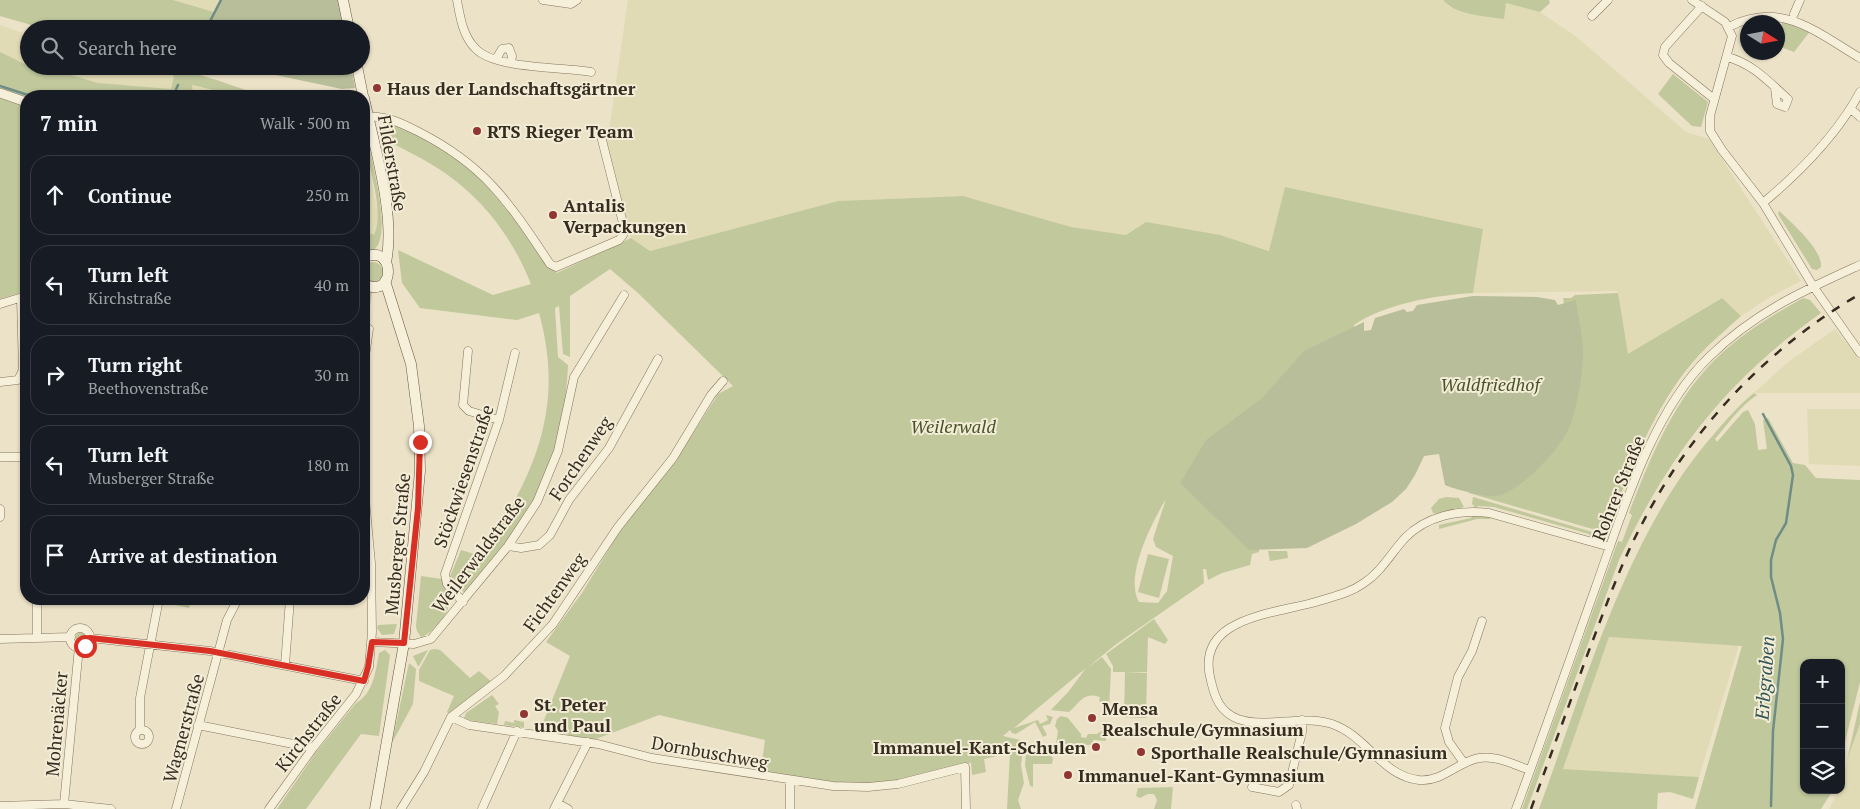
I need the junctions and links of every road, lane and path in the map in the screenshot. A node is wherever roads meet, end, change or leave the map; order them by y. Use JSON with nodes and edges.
{"nodes":[{"id":1,"x":343,"y":0,"type":"edge"},
{"id":2,"x":457,"y":0,"type":"edge"},
{"id":3,"x":543,"y":0,"type":"edge"},
{"id":4,"x":577,"y":0,"type":"edge"},
{"id":5,"x":1608,"y":0,"type":"edge"},
{"id":6,"x":1692,"y":0,"type":"edge"},
{"id":7,"x":1800,"y":0,"type":"edge"},
{"id":8,"x":560,"y":1,"type":"edge"},
{"id":9,"x":1702,"y":6,"type":"junction"},
{"id":10,"x":1794,"y":14,"type":"junction"},
{"id":11,"x":1592,"y":16,"type":"dead end"},
{"id":12,"x":347,"y":20,"type":"edge"},
{"id":13,"x":1729,"y":27,"type":"junction"},
{"id":14,"x":1727,"y":57,"type":"junction"},
{"id":15,"x":1860,"y":58,"type":"edge"},
{"id":16,"x":496,"y":59,"type":"junction"},
{"id":17,"x":511,"y":63,"type":"junction"},
{"id":18,"x":591,"y":72,"type":"dead end"},
{"id":19,"x":359,"y":75,"type":"edge"},
{"id":20,"x":1775,"y":88,"type":"dead end"},
{"id":21,"x":362,"y":90,"type":"edge"},
{"id":22,"x":1860,"y":92,"type":"edge"},
{"id":23,"x":0,"y":93,"type":"edge"},
{"id":24,"x":1714,"y":99,"type":"junction"},
{"id":25,"x":20,"y":100,"type":"edge"},
{"id":26,"x":1850,"y":109,"type":"junction"},
{"id":27,"x":370,"y":117,"type":"edge"},
{"id":28,"x":1860,"y":117,"type":"edge"},
{"id":29,"x":370,"y":127,"type":"edge"},
{"id":30,"x":601,"y":136,"type":"dead end"},
{"id":31,"x":1763,"y":203,"type":"junction"},
{"id":32,"x":388,"y":234,"type":"junction"},
{"id":33,"x":370,"y":256,"type":"edge"},
{"id":34,"x":376,"y":256,"type":"junction"},
{"id":35,"x":386,"y":262,"type":"junction"},
{"id":36,"x":1860,"y":265,"type":"edge"},
{"id":37,"x":385,"y":281,"type":"junction"},
{"id":38,"x":370,"y":285,"type":"edge"},
{"id":39,"x":370,"y":286,"type":"edge"},
{"id":40,"x":1813,"y":286,"type":"junction"},
{"id":41,"x":624,"y":295,"type":"dead end"},
{"id":42,"x":20,"y":298,"type":"edge"},
{"id":43,"x":0,"y":304,"type":"edge"},
{"id":44,"x":394,"y":313,"type":"junction"},
{"id":45,"x":468,"y":351,"type":"dead end"},
{"id":46,"x":515,"y":353,"type":"dead end"},
{"id":47,"x":1860,"y":353,"type":"edge"},
{"id":48,"x":658,"y":359,"type":"dead end"},
{"id":49,"x":20,"y":376,"type":"edge"},
{"id":50,"x":723,"y":381,"type":"dead end"},
{"id":51,"x":0,"y":382,"type":"edge"},
{"id":52,"x":499,"y":420,"type":"junction"},
{"id":53,"x":0,"y":457,"type":"edge"},
{"id":54,"x":20,"y":457,"type":"edge"},
{"id":55,"x":0,"y":510,"type":"edge"},
{"id":56,"x":0,"y":517,"type":"edge"},
{"id":57,"x":508,"y":546,"type":"junction"},
{"id":58,"x":1610,"y":547,"type":"junction"},
{"id":59,"x":370,"y":552,"type":"edge"},
{"id":60,"x":463,"y":602,"type":"junction"},
{"id":61,"x":37,"y":605,"type":"edge"},
{"id":62,"x":158,"y":605,"type":"edge"},
{"id":63,"x":235,"y":605,"type":"edge"},
{"id":64,"x":290,"y":605,"type":"edge"},
{"id":65,"x":1482,"y":621,"type":"dead end"},
{"id":66,"x":37,"y":637,"type":"junction"},
{"id":67,"x":71,"y":637,"type":"junction"},
{"id":68,"x":90,"y":638,"type":"junction"},
{"id":69,"x":0,"y":639,"type":"edge"},
{"id":70,"x":372,"y":642,"type":"junction"},
{"id":71,"x":151,"y":643,"type":"junction"},
{"id":72,"x":404,"y":643,"type":"junction"},
{"id":73,"x":79,"y":647,"type":"junction"},
{"id":74,"x":218,"y":653,"type":"junction"},
{"id":75,"x":285,"y":665,"type":"junction"},
{"id":76,"x":364,"y":681,"type":"junction"},
{"id":77,"x":451,"y":717,"type":"junction"},
{"id":78,"x":1302,"y":720,"type":"junction"},
{"id":79,"x":198,"y":725,"type":"junction"},
{"id":80,"x":140,"y":730,"type":"dead end"},
{"id":81,"x":517,"y":731,"type":"junction"},
{"id":82,"x":588,"y":742,"type":"junction"},
{"id":83,"x":313,"y":748,"type":"junction"},
{"id":84,"x":1464,"y":763,"type":"junction"},
{"id":85,"x":1530,"y":770,"type":"junction"},
{"id":86,"x":790,"y":781,"type":"junction"},
{"id":87,"x":1252,"y":786,"type":"dead end"},
{"id":88,"x":64,"y":804,"type":"junction"},
{"id":89,"x":0,"y":806,"type":"edge"},
{"id":90,"x":556,"y":806,"type":"edge"},
{"id":91,"x":111,"y":809,"type":"edge"},
{"id":92,"x":176,"y":809,"type":"edge"},
{"id":93,"x":269,"y":809,"type":"edge"},
{"id":94,"x":375,"y":809,"type":"edge"},
{"id":95,"x":401,"y":809,"type":"edge"},
{"id":96,"x":482,"y":809,"type":"edge"},
{"id":97,"x":568,"y":809,"type":"edge"},
{"id":98,"x":790,"y":809,"type":"edge"},
{"id":99,"x":966,"y":809,"type":"edge"},
{"id":100,"x":1516,"y":809,"type":"edge"}],
"edges":[{"from":1,"to":12,"type":"main road"},
{"from":2,"to":16,"type":"street"},
{"from":3,"to":8,"type":"street"},
{"from":4,"to":8,"type":"street"},
{"from":5,"to":11,"type":"street"},
{"from":6,"to":9,"type":"street"},
{"from":7,"to":10,"type":"street"},
{"from":9,"to":13,"type":"street"},
{"from":9,"to":24,"type":"street"},
{"from":10,"to":13,"type":"street"},
{"from":10,"to":15,"type":"street"},
{"from":13,"to":14,"type":"street"},
{"from":14,"to":20,"type":"street"},
{"from":14,"to":24,"type":"street"},
{"from":16,"to":17,"type":"street"},
{"from":16,"to":17,"type":"street"},
{"from":17,"to":18,"type":"street"},
{"from":19,"to":21,"type":"main road","name":"Filderstraße"},
{"from":22,"to":26,"type":"street"},
{"from":23,"to":25,"type":"street"},
{"from":24,"to":31,"type":"street"},
{"from":26,"to":28,"type":"street"},
{"from":26,"to":31,"type":"street"},
{"from":27,"to":30,"type":"street"},
{"from":29,"to":32,"type":"main road","name":"Filderstraße"},
{"from":31,"to":40,"type":"street"},
{"from":32,"to":34,"type":"main road","name":"Filderstraße"},
{"from":32,"to":35,"type":"main road","name":"Filderstraße"},
{"from":33,"to":34,"type":"main road"},
{"from":34,"to":35,"type":"main road"},
{"from":35,"to":37,"type":"main road","name":"Filderstraße"},
{"from":36,"to":40,"type":"street","name":"Rohrer Straße"},
{"from":37,"to":38,"type":"main road"},
{"from":37,"to":44,"type":"main road","name":"Musberger Straße"},
{"from":39,"to":44,"type":"main road","name":"Musberger Straße"},
{"from":40,"to":47,"type":"street"},
{"from":40,"to":58,"type":"street","name":"Rohrer Straße"},
{"from":41,"to":57,"type":"street","name":"Weilerwaldstraße"},
{"from":42,"to":43,"type":"street"},
{"from":44,"to":72,"type":"main road","name":"Musberger Straße"},
{"from":45,"to":52,"type":"street"},
{"from":46,"to":52,"type":"street","name":"Stöckwiesenstraße"},
{"from":48,"to":57,"type":"street","name":"Forchenweg"},
{"from":49,"to":51,"type":"street"},
{"from":50,"to":77,"type":"street","name":"Fichtenweg"},
{"from":52,"to":60,"type":"street","name":"Stöckwiesenstraße"},
{"from":53,"to":54,"type":"street"},
{"from":55,"to":56,"type":"street"},
{"from":57,"to":60,"type":"street","name":"Weilerwaldstraße"},
{"from":58,"to":78,"type":"street"},
{"from":58,"to":85,"type":"street","name":"Rohrer Straße"},
{"from":59,"to":70,"type":"street","name":"Kirchstraße"},
{"from":60,"to":72,"type":"street","name":"Weilerwaldstraße"},
{"from":61,"to":66,"type":"street"},
{"from":62,"to":71,"type":"street"},
{"from":63,"to":74,"type":"street","name":"Wagnerstraße"},
{"from":64,"to":75,"type":"street"},
{"from":65,"to":84,"type":"street"},
{"from":66,"to":67,"type":"street"},
{"from":66,"to":69,"type":"street"},
{"from":67,"to":68,"type":"street"},
{"from":67,"to":73,"type":"street"},
{"from":68,"to":71,"type":"street"},
{"from":68,"to":73,"type":"street"},
{"from":70,"to":72,"type":"street","name":"Weilerwaldstraße"},
{"from":70,"to":76,"type":"street","name":"Kirchstraße"},
{"from":71,"to":74,"type":"street"},
{"from":71,"to":80,"type":"street"},
{"from":72,"to":94,"type":"main road","name":"Musberger Straße"},
{"from":73,"to":88,"type":"street","name":"Mohrenäcker"},
{"from":74,"to":75,"type":"street"},
{"from":74,"to":79,"type":"street","name":"Wagnerstraße"},
{"from":75,"to":76,"type":"street"},
{"from":76,"to":83,"type":"street","name":"Kirchstraße"},
{"from":77,"to":81,"type":"street","name":"Dornbuschweg"},
{"from":77,"to":95,"type":"street","name":"Fichtenweg"},
{"from":78,"to":84,"type":"street"},
{"from":78,"to":87,"type":"street"},
{"from":79,"to":83,"type":"street"},
{"from":79,"to":92,"type":"street","name":"Wagnerstraße"},
{"from":81,"to":82,"type":"street","name":"Dornbuschweg"},
{"from":81,"to":96,"type":"street"},
{"from":82,"to":86,"type":"street","name":"Dornbuschweg"},
{"from":82,"to":90,"type":"street"},
{"from":83,"to":93,"type":"street","name":"Kirchstraße"},
{"from":84,"to":85,"type":"street"},
{"from":85,"to":100,"type":"street","name":"Rohrer Straße"},
{"from":86,"to":98,"type":"street"},
{"from":86,"to":99,"type":"street","name":"Dornbuschweg"},
{"from":88,"to":89,"type":"street"},
{"from":88,"to":91,"type":"street"},
{"from":90,"to":97,"type":"street"}]}
